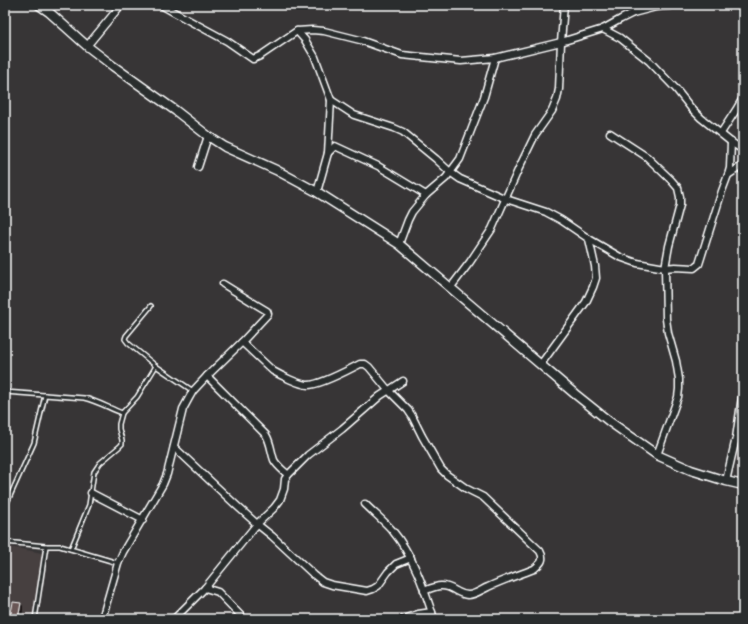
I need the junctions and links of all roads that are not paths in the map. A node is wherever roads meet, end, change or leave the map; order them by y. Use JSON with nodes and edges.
{"nodes":[{"id":1,"x":39,"y":5,"type":"edge"},
{"id":2,"x":121,"y":5,"type":"edge"},
{"id":3,"x":161,"y":5,"type":"edge"},
{"id":4,"x":564,"y":5,"type":"edge"},
{"id":5,"x":634,"y":5,"type":"edge"},
{"id":6,"x":679,"y":5,"type":"edge"},
{"id":7,"x":633,"y":13,"type":"junction"},
{"id":8,"x":603,"y":29,"type":"junction"},
{"id":9,"x":297,"y":31,"type":"junction"},
{"id":10,"x":561,"y":42,"type":"junction"},
{"id":11,"x":86,"y":46,"type":"junction"},
{"id":12,"x":496,"y":58,"type":"junction"},
{"id":13,"x":743,"y":98,"type":"edge"},
{"id":14,"x":331,"y":100,"type":"junction"},
{"id":15,"x":610,"y":133,"type":"dead end"},
{"id":16,"x":721,"y":133,"type":"junction"},
{"id":17,"x":208,"y":136,"type":"junction"},
{"id":18,"x":731,"y":142,"type":"junction"},
{"id":19,"x":743,"y":150,"type":"edge"},
{"id":20,"x":328,"y":153,"type":"junction"},
{"id":21,"x":743,"y":165,"type":"edge"},
{"id":22,"x":198,"y":167,"type":"dead end"},
{"id":23,"x":450,"y":172,"type":"junction"},
{"id":24,"x":728,"y":175,"type":"junction"},
{"id":25,"x":317,"y":192,"type":"junction"},
{"id":26,"x":426,"y":195,"type":"junction"},
{"id":27,"x":506,"y":199,"type":"junction"},
{"id":28,"x":589,"y":239,"type":"junction"},
{"id":29,"x":399,"y":244,"type":"junction"},
{"id":30,"x":665,"y":268,"type":"junction"},
{"id":31,"x":222,"y":284,"type":"dead end"},
{"id":32,"x":451,"y":287,"type":"junction"},
{"id":33,"x":151,"y":306,"type":"dead end"},
{"id":34,"x":242,"y":342,"type":"junction"},
{"id":35,"x":542,"y":364,"type":"junction"},
{"id":36,"x":156,"y":366,"type":"junction"},
{"id":37,"x":207,"y":376,"type":"junction"},
{"id":38,"x":402,"y":381,"type":"dead end"},
{"id":39,"x":388,"y":390,"type":"junction"},
{"id":40,"x":743,"y":390,"type":"edge"},
{"id":41,"x":193,"y":391,"type":"junction"},
{"id":42,"x":5,"y":392,"type":"edge"},
{"id":43,"x":45,"y":395,"type":"junction"},
{"id":44,"x":122,"y":413,"type":"junction"},
{"id":45,"x":174,"y":447,"type":"junction"},
{"id":46,"x":657,"y":455,"type":"junction"},
{"id":47,"x":288,"y":475,"type":"junction"},
{"id":48,"x":726,"y":481,"type":"junction"},
{"id":49,"x":743,"y":485,"type":"edge"},
{"id":50,"x":91,"y":493,"type":"junction"},
{"id":51,"x":365,"y":504,"type":"dead end"},
{"id":52,"x":5,"y":507,"type":"edge"},
{"id":53,"x":142,"y":520,"type":"junction"},
{"id":54,"x":257,"y":524,"type":"junction"},
{"id":55,"x":5,"y":542,"type":"edge"},
{"id":56,"x":46,"y":546,"type":"junction"},
{"id":57,"x":71,"y":549,"type":"junction"},
{"id":58,"x":411,"y":558,"type":"junction"},
{"id":59,"x":118,"y":563,"type":"junction"},
{"id":60,"x":204,"y":588,"type":"junction"},
{"id":61,"x":424,"y":591,"type":"junction"},
{"id":62,"x":432,"y":612,"type":"junction"},
{"id":63,"x":35,"y":619,"type":"edge"},
{"id":64,"x":102,"y":619,"type":"edge"},
{"id":65,"x":174,"y":619,"type":"edge"},
{"id":66,"x":244,"y":619,"type":"edge"},
{"id":67,"x":403,"y":619,"type":"edge"},
{"id":68,"x":434,"y":619,"type":"edge"}],
"edges":[{"from":1,"to":11,"type":"street"},
{"from":2,"to":11,"type":"street"},
{"from":3,"to":9,"type":"street"},
{"from":4,"to":10,"type":"street"},
{"from":5,"to":7,"type":"street"},
{"from":6,"to":7,"type":"street"},
{"from":7,"to":8,"type":"street"},
{"from":8,"to":10,"type":"street"},
{"from":8,"to":16,"type":"street"},
{"from":9,"to":12,"type":"street"},
{"from":9,"to":14,"type":"street"},
{"from":10,"to":12,"type":"street"},
{"from":10,"to":27,"type":"street"},
{"from":11,"to":17,"type":"street"},
{"from":12,"to":23,"type":"street"},
{"from":13,"to":16,"type":"street"},
{"from":14,"to":20,"type":"street"},
{"from":14,"to":23,"type":"street"},
{"from":15,"to":30,"type":"street"},
{"from":16,"to":18,"type":"street"},
{"from":17,"to":22,"type":"street"},
{"from":17,"to":25,"type":"street"},
{"from":18,"to":19,"type":"street"},
{"from":18,"to":24,"type":"street"},
{"from":20,"to":25,"type":"street"},
{"from":20,"to":26,"type":"street"},
{"from":21,"to":24,"type":"street"},
{"from":23,"to":26,"type":"street"},
{"from":23,"to":27,"type":"street"},
{"from":24,"to":30,"type":"street"},
{"from":25,"to":29,"type":"street"},
{"from":26,"to":29,"type":"street"},
{"from":27,"to":28,"type":"street"},
{"from":27,"to":32,"type":"street"},
{"from":28,"to":30,"type":"street"},
{"from":28,"to":35,"type":"street"},
{"from":29,"to":32,"type":"street"},
{"from":30,"to":46,"type":"street"},
{"from":31,"to":34,"type":"street"},
{"from":32,"to":35,"type":"street"},
{"from":33,"to":36,"type":"lane"},
{"from":34,"to":37,"type":"street"},
{"from":34,"to":39,"type":"street"},
{"from":35,"to":46,"type":"street"},
{"from":36,"to":41,"type":"lane"},
{"from":36,"to":44,"type":"lane"},
{"from":37,"to":41,"type":"street"},
{"from":37,"to":47,"type":"street"},
{"from":38,"to":39,"type":"street"},
{"from":39,"to":47,"type":"street"},
{"from":39,"to":61,"type":"street"},
{"from":40,"to":48,"type":"street"},
{"from":41,"to":45,"type":"street"},
{"from":42,"to":43,"type":"lane"},
{"from":43,"to":44,"type":"lane"},
{"from":43,"to":52,"type":"lane"},
{"from":44,"to":50,"type":"lane"},
{"from":45,"to":53,"type":"street"},
{"from":45,"to":54,"type":"street"},
{"from":46,"to":48,"type":"street"},
{"from":47,"to":54,"type":"street"},
{"from":48,"to":49,"type":"street"},
{"from":50,"to":53,"type":"street"},
{"from":50,"to":57,"type":"lane"},
{"from":51,"to":58,"type":"street"},
{"from":53,"to":59,"type":"street"},
{"from":54,"to":58,"type":"street"},
{"from":54,"to":60,"type":"street"},
{"from":55,"to":56,"type":"lane"},
{"from":56,"to":57,"type":"lane"},
{"from":56,"to":63,"type":"lane"},
{"from":57,"to":59,"type":"lane"},
{"from":58,"to":61,"type":"street"},
{"from":59,"to":64,"type":"street"},
{"from":60,"to":65,"type":"street"},
{"from":60,"to":66,"type":"street"},
{"from":61,"to":62,"type":"street"},
{"from":62,"to":67,"type":"street"},
{"from":62,"to":68,"type":"street"}]}
